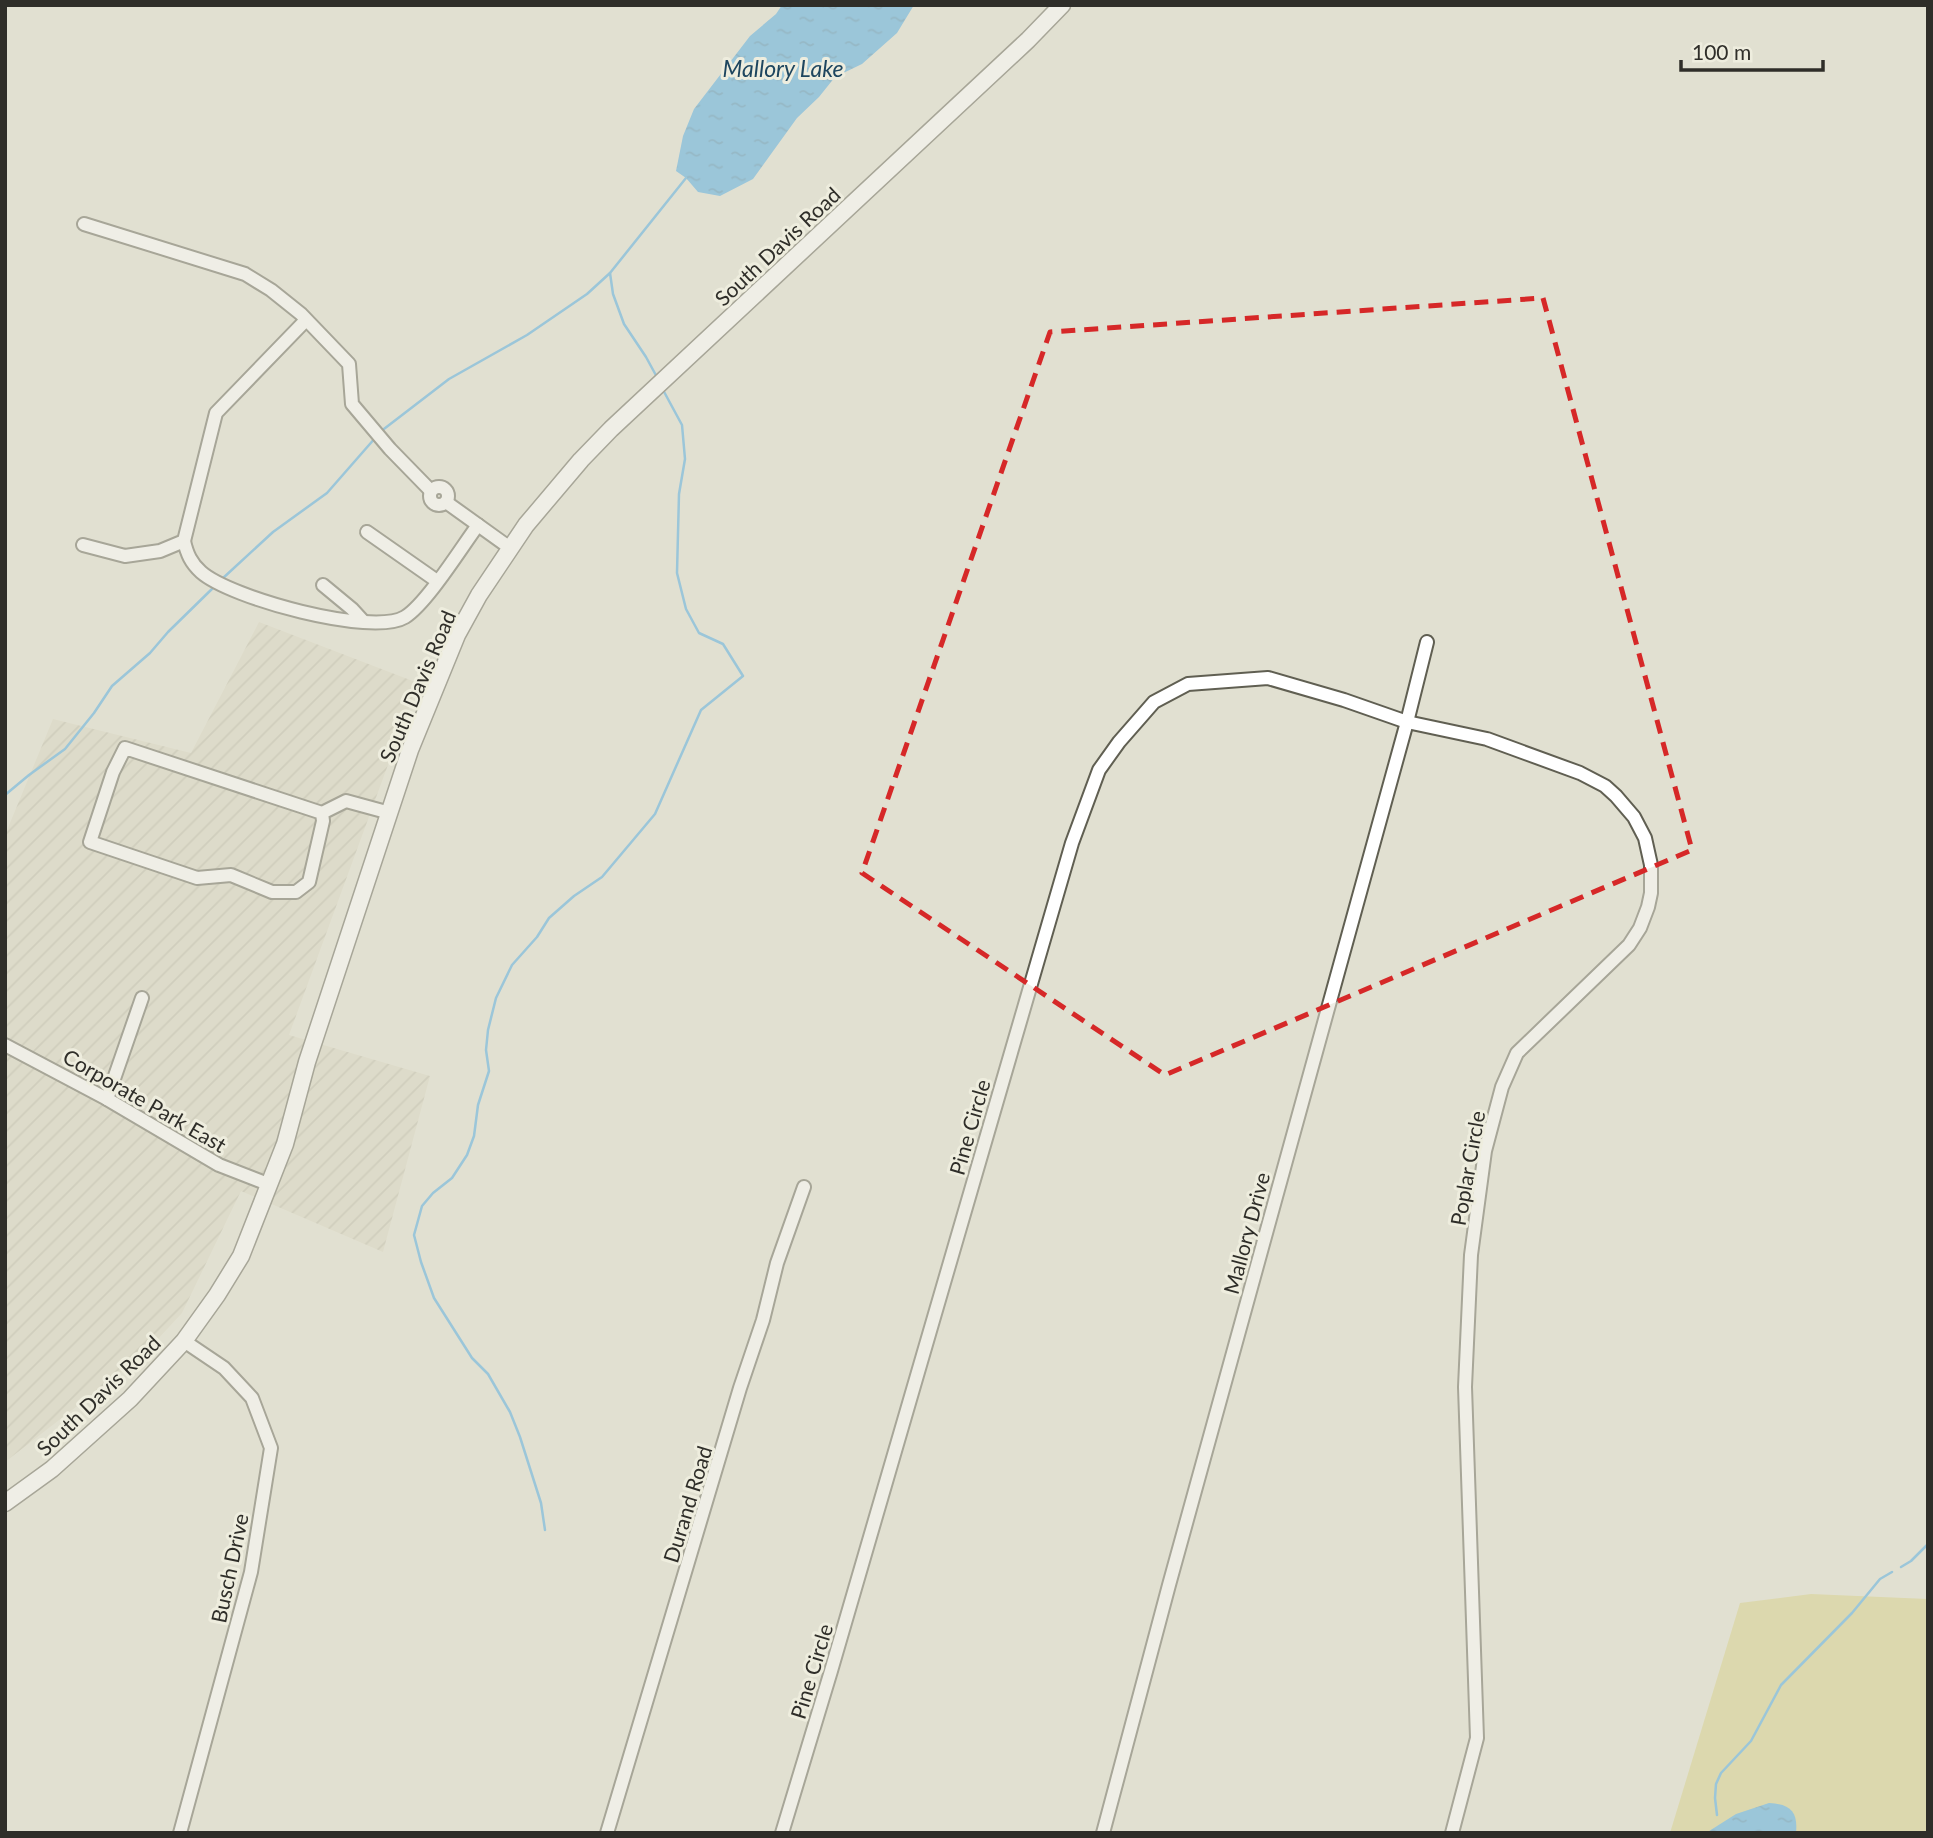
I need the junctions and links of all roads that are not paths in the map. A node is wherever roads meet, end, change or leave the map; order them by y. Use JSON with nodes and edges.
{"nodes":[{"id":1,"x":1062,"y":5,"type":"edge"},
{"id":2,"x":84,"y":224,"type":"dead end"},
{"id":3,"x":306,"y":320,"type":"junction"},
{"id":4,"x":478,"y":525,"type":"junction"},
{"id":5,"x":367,"y":532,"type":"dead end"},
{"id":6,"x":184,"y":541,"type":"junction"},
{"id":7,"x":83,"y":545,"type":"dead end"},
{"id":8,"x":510,"y":548,"type":"junction"},
{"id":9,"x":437,"y":581,"type":"junction"},
{"id":10,"x":323,"y":585,"type":"dead end"},
{"id":11,"x":363,"y":621,"type":"junction"},
{"id":12,"x":1427,"y":642,"type":"dead end"},
{"id":13,"x":1407,"y":722,"type":"junction"},
{"id":14,"x":322,"y":813,"type":"junction"},
{"id":15,"x":390,"y":813,"type":"junction"},
{"id":16,"x":142,"y":998,"type":"dead end"},
{"id":17,"x":5,"y":1045,"type":"edge"},
{"id":18,"x":107,"y":1099,"type":"junction"},
{"id":19,"x":268,"y":1184,"type":"junction"},
{"id":20,"x":804,"y":1187,"type":"dead end"},
{"id":21,"x":184,"y":1341,"type":"junction"},
{"id":22,"x":5,"y":1503,"type":"edge"},
{"id":23,"x":180,"y":1833,"type":"edge"},
{"id":24,"x":607,"y":1833,"type":"edge"},
{"id":25,"x":782,"y":1833,"type":"edge"},
{"id":26,"x":1103,"y":1833,"type":"edge"},
{"id":27,"x":1452,"y":1833,"type":"edge"}],
"edges":[{"from":1,"to":8,"type":"main road","name":"South Davis Road"},
{"from":2,"to":3,"type":"street"},
{"from":3,"to":4,"type":"street"},
{"from":3,"to":6,"type":"street"},
{"from":4,"to":8,"type":"street"},
{"from":4,"to":9,"type":"street"},
{"from":5,"to":9,"type":"street"},
{"from":6,"to":7,"type":"street"},
{"from":6,"to":11,"type":"street"},
{"from":8,"to":15,"type":"main road","name":"South Davis Road"},
{"from":9,"to":11,"type":"street"},
{"from":10,"to":11,"type":"street"},
{"from":12,"to":13,"type":"street","name":"Mallory Drive"},
{"from":13,"to":25,"type":"street","name":"Pine Circle"},
{"from":13,"to":26,"type":"street","name":"Mallory Drive"},
{"from":13,"to":27,"type":"street","name":"Poplar Circle"},
{"from":14,"to":14,"type":"street"},
{"from":14,"to":15,"type":"street"},
{"from":15,"to":19,"type":"main road","name":"South Davis Road"},
{"from":16,"to":18,"type":"street"},
{"from":17,"to":18,"type":"street","name":"Corporate Park East"},
{"from":18,"to":19,"type":"street","name":"Corporate Park East"},
{"from":19,"to":21,"type":"main road","name":"South Davis Road"},
{"from":20,"to":24,"type":"street","name":"Durand Road"},
{"from":21,"to":22,"type":"main road","name":"South Davis Road"},
{"from":21,"to":23,"type":"street","name":"Busch Drive"}]}
